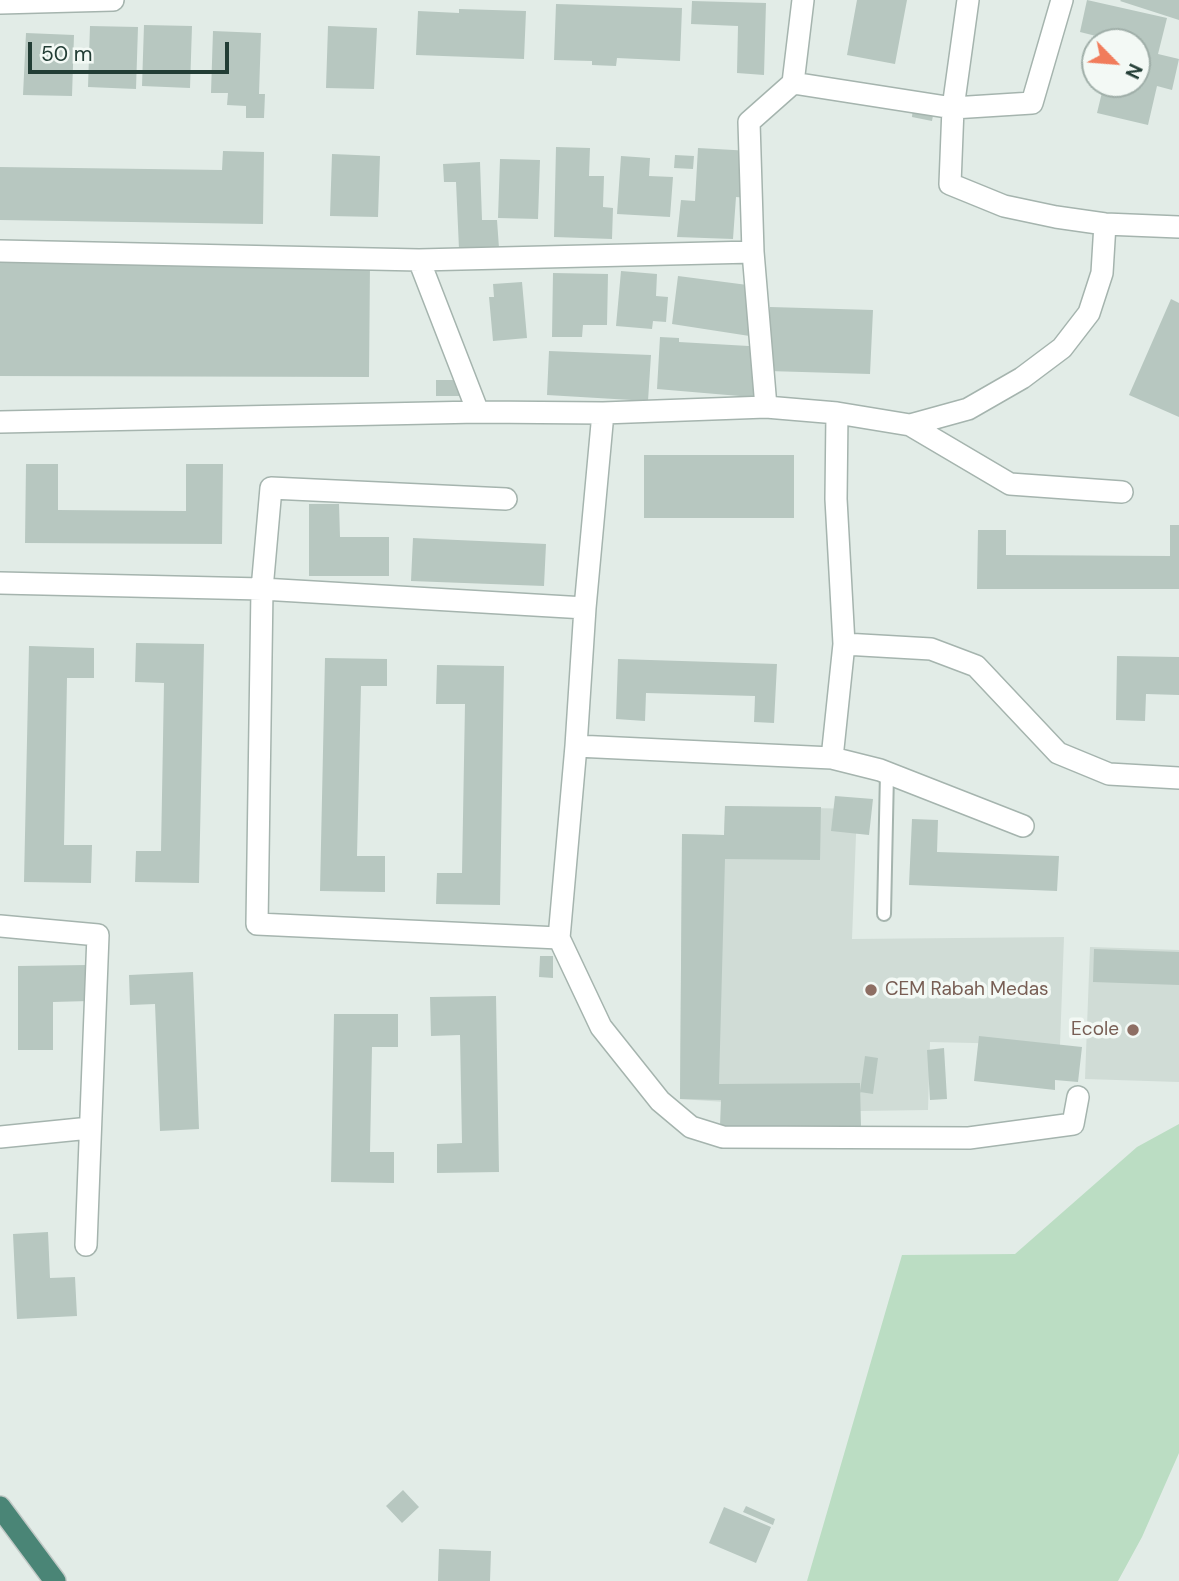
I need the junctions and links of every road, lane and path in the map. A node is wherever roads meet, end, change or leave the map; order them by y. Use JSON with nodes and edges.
{"nodes":[{"id":1,"x":106,"y":0,"type":"edge"},
{"id":2,"x":113,"y":0,"type":"edge"},
{"id":3,"x":803,"y":0,"type":"edge"},
{"id":4,"x":968,"y":0,"type":"edge"},
{"id":5,"x":1062,"y":0,"type":"edge"},
{"id":6,"x":0,"y":3,"type":"edge"},
{"id":7,"x":793,"y":83,"type":"junction"},
{"id":8,"x":953,"y":108,"type":"junction"},
{"id":9,"x":1105,"y":224,"type":"junction"},
{"id":10,"x":1179,"y":227,"type":"edge"},
{"id":11,"x":0,"y":251,"type":"edge"},
{"id":12,"x":753,"y":252,"type":"junction"},
{"id":13,"x":419,"y":260,"type":"junction"},
{"id":14,"x":766,"y":407,"type":"junction"},
{"id":15,"x":478,"y":412,"type":"junction"},
{"id":16,"x":837,"y":412,"type":"junction"},
{"id":17,"x":603,"y":413,"type":"junction"},
{"id":18,"x":0,"y":422,"type":"edge"},
{"id":19,"x":910,"y":425,"type":"junction"},
{"id":20,"x":1122,"y":492,"type":"dead end"},
{"id":21,"x":506,"y":499,"type":"dead end"},
{"id":22,"x":0,"y":583,"type":"edge"},
{"id":23,"x":262,"y":589,"type":"junction"},
{"id":24,"x":0,"y":595,"type":"edge"},
{"id":25,"x":585,"y":608,"type":"junction"},
{"id":26,"x":844,"y":644,"type":"junction"},
{"id":27,"x":576,"y":746,"type":"junction"},
{"id":28,"x":832,"y":758,"type":"junction"},
{"id":29,"x":887,"y":773,"type":"junction"},
{"id":30,"x":1179,"y":778,"type":"edge"},
{"id":31,"x":1023,"y":826,"type":"dead end"},
{"id":32,"x":884,"y":914,"type":"dead end"},
{"id":33,"x":0,"y":926,"type":"edge"},
{"id":34,"x":559,"y":937,"type":"junction"},
{"id":35,"x":1078,"y":1097,"type":"dead end"},
{"id":36,"x":90,"y":1128,"type":"junction"},
{"id":37,"x":0,"y":1138,"type":"edge"},
{"id":38,"x":86,"y":1245,"type":"dead end"},
{"id":39,"x":0,"y":1507,"type":"edge"},
{"id":40,"x":55,"y":1581,"type":"edge"}],
"edges":[{"from":1,"to":2,"type":"street"},
{"from":1,"to":6,"type":"street"},
{"from":3,"to":7,"type":"street"},
{"from":4,"to":8,"type":"street"},
{"from":5,"to":8,"type":"street"},
{"from":7,"to":8,"type":"street"},
{"from":7,"to":12,"type":"street"},
{"from":8,"to":9,"type":"street"},
{"from":9,"to":10,"type":"street"},
{"from":9,"to":19,"type":"street"},
{"from":11,"to":13,"type":"street"},
{"from":12,"to":13,"type":"street"},
{"from":12,"to":14,"type":"street"},
{"from":13,"to":15,"type":"street"},
{"from":14,"to":16,"type":"street"},
{"from":14,"to":17,"type":"street"},
{"from":15,"to":17,"type":"street"},
{"from":15,"to":18,"type":"street"},
{"from":16,"to":19,"type":"street"},
{"from":16,"to":26,"type":"street"},
{"from":17,"to":25,"type":"street"},
{"from":19,"to":20,"type":"street"},
{"from":21,"to":23,"type":"street"},
{"from":22,"to":23,"type":"street"},
{"from":22,"to":24,"type":"street"},
{"from":23,"to":25,"type":"street"},
{"from":23,"to":34,"type":"street"},
{"from":25,"to":27,"type":"street"},
{"from":26,"to":28,"type":"street"},
{"from":26,"to":30,"type":"street"},
{"from":27,"to":28,"type":"street"},
{"from":27,"to":34,"type":"street"},
{"from":28,"to":29,"type":"street"},
{"from":29,"to":31,"type":"street"},
{"from":29,"to":32,"type":"lane"},
{"from":33,"to":36,"type":"street"},
{"from":34,"to":35,"type":"street"},
{"from":36,"to":37,"type":"street"},
{"from":36,"to":38,"type":"street"},
{"from":39,"to":40,"type":"highway"}]}
